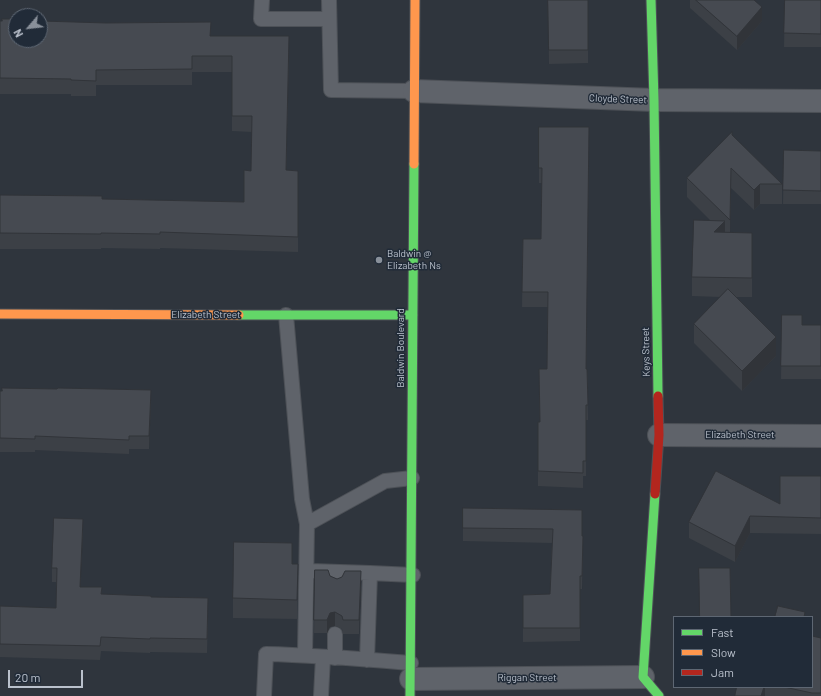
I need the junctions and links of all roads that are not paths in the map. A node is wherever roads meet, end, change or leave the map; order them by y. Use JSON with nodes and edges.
{"nodes":[{"id":1,"x":262,"y":0,"type":"edge"},
{"id":2,"x":329,"y":0,"type":"edge"},
{"id":3,"x":415,"y":0,"type":"edge"},
{"id":4,"x":651,"y":0,"type":"edge"},
{"id":5,"x":329,"y":19,"type":"junction"},
{"id":6,"x":414,"y":91,"type":"junction"},
{"id":7,"x":654,"y":100,"type":"junction"},
{"id":8,"x":821,"y":101,"type":"edge"},
{"id":9,"x":0,"y":314,"type":"edge"},
{"id":10,"x":286,"y":315,"type":"junction"},
{"id":11,"x":412,"y":315,"type":"junction"},
{"id":12,"x":659,"y":435,"type":"junction"},
{"id":13,"x":821,"y":436,"type":"edge"},
{"id":14,"x":412,"y":478,"type":"junction"},
{"id":15,"x":307,"y":524,"type":"junction"},
{"id":16,"x":306,"y":571,"type":"junction"},
{"id":17,"x":370,"y":573,"type":"junction"},
{"id":18,"x":413,"y":575,"type":"junction"},
{"id":19,"x":335,"y":634,"type":"dead end"},
{"id":20,"x":305,"y":655,"type":"junction"},
{"id":21,"x":329,"y":658,"type":"junction"},
{"id":22,"x":368,"y":660,"type":"junction"},
{"id":23,"x":642,"y":677,"type":"junction"},
{"id":24,"x":411,"y":679,"type":"edge"},
{"id":25,"x":264,"y":696,"type":"edge"},
{"id":26,"x":321,"y":696,"type":"edge"},
{"id":27,"x":659,"y":696,"type":"edge"}],
"edges":[{"from":1,"to":5,"type":"lane"},
{"from":2,"to":5,"type":"lane"},
{"from":3,"to":6,"type":"street","name":"Baldwin Boulevard"},
{"from":4,"to":7,"type":"street","name":"Keys Street"},
{"from":5,"to":6,"type":"lane"},
{"from":6,"to":7,"type":"street","name":"Cloyde Street"},
{"from":6,"to":11,"type":"street","name":"Baldwin Boulevard"},
{"from":7,"to":8,"type":"street","name":"Cloyde Street"},
{"from":7,"to":12,"type":"street","name":"Keys Street"},
{"from":9,"to":10,"type":"street","name":"Elizabeth Street"},
{"from":10,"to":11,"type":"street","name":"Elizabeth Street"},
{"from":10,"to":15,"type":"lane"},
{"from":11,"to":14,"type":"street","name":"Baldwin Boulevard"},
{"from":12,"to":13,"type":"street","name":"Elizabeth Street"},
{"from":12,"to":23,"type":"street","name":"Keys Street"},
{"from":14,"to":15,"type":"lane"},
{"from":14,"to":18,"type":"street","name":"Baldwin Boulevard"},
{"from":15,"to":16,"type":"lane"},
{"from":16,"to":17,"type":"lane"},
{"from":16,"to":20,"type":"lane"},
{"from":17,"to":18,"type":"lane"},
{"from":17,"to":22,"type":"lane"},
{"from":18,"to":24,"type":"street","name":"Baldwin Boulevard"},
{"from":19,"to":21,"type":"lane"},
{"from":20,"to":21,"type":"lane"},
{"from":20,"to":25,"type":"lane"},
{"from":21,"to":22,"type":"lane"},
{"from":21,"to":26,"type":"lane"},
{"from":22,"to":24,"type":"lane"},
{"from":23,"to":24,"type":"street","name":"Riggan Street"},
{"from":23,"to":27,"type":"street"}]}
